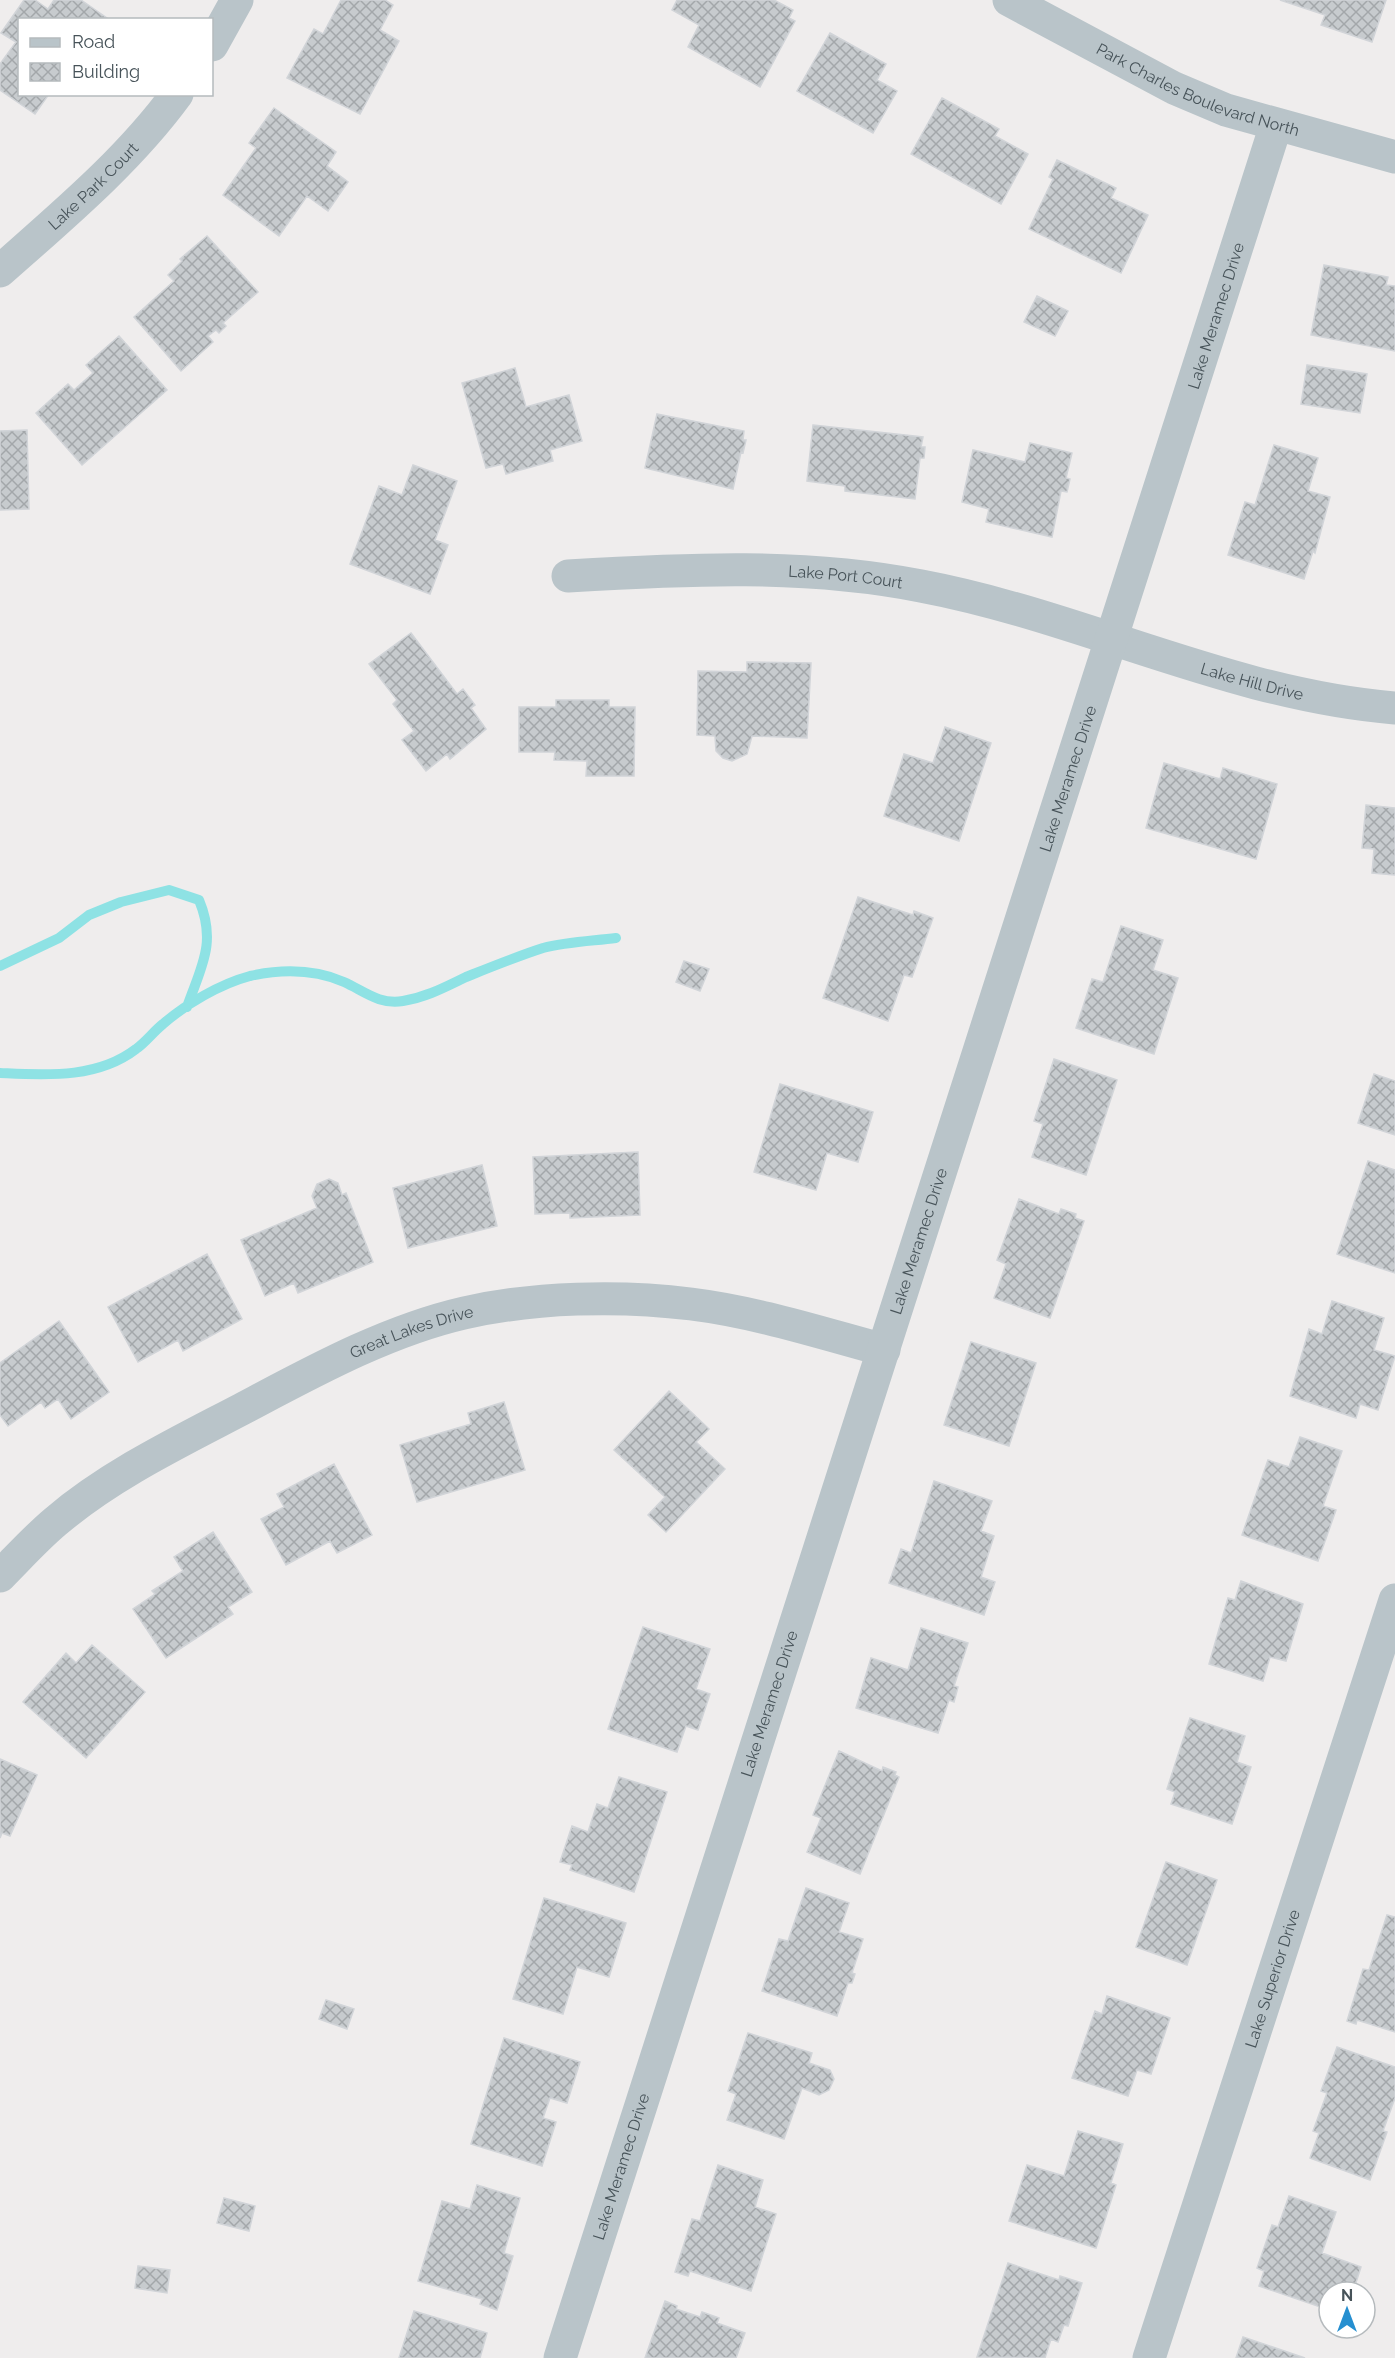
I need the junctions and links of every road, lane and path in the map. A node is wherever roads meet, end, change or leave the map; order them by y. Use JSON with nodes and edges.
{"nodes":[{"id":1,"x":237,"y":0,"type":"edge"},
{"id":2,"x":1009,"y":0,"type":"edge"},
{"id":3,"x":213,"y":43,"type":"edge"},
{"id":4,"x":176,"y":96,"type":"edge"},
{"id":5,"x":1276,"y":125,"type":"junction"},
{"id":6,"x":1395,"y":157,"type":"edge"},
{"id":7,"x":0,"y":271,"type":"edge"},
{"id":8,"x":568,"y":576,"type":"dead end"},
{"id":9,"x":1114,"y":638,"type":"junction"},
{"id":10,"x":1395,"y":708,"type":"edge"},
{"id":11,"x":884,"y":1350,"type":"junction"},
{"id":12,"x":0,"y":1576,"type":"edge"},
{"id":13,"x":1395,"y":1600,"type":"edge"},
{"id":14,"x":560,"y":2358,"type":"edge"},
{"id":15,"x":1149,"y":2358,"type":"edge"}],
"edges":[{"from":1,"to":3,"type":"street"},
{"from":2,"to":5,"type":"street","name":"Park Charles Boulevard North"},
{"from":4,"to":7,"type":"street","name":"Lake Park Court"},
{"from":5,"to":6,"type":"street","name":"Park Charles Boulevard North"},
{"from":5,"to":9,"type":"street","name":"Lake Meramec Drive"},
{"from":8,"to":9,"type":"street","name":"Lake Port Court"},
{"from":9,"to":10,"type":"street","name":"Lake Hill Drive"},
{"from":9,"to":11,"type":"street","name":"Lake Meramec Drive"},
{"from":11,"to":12,"type":"street","name":"Great Lakes Drive"},
{"from":11,"to":14,"type":"street","name":"Lake Meramec Drive"},
{"from":13,"to":15,"type":"street","name":"Lake Superior Drive"}]}
